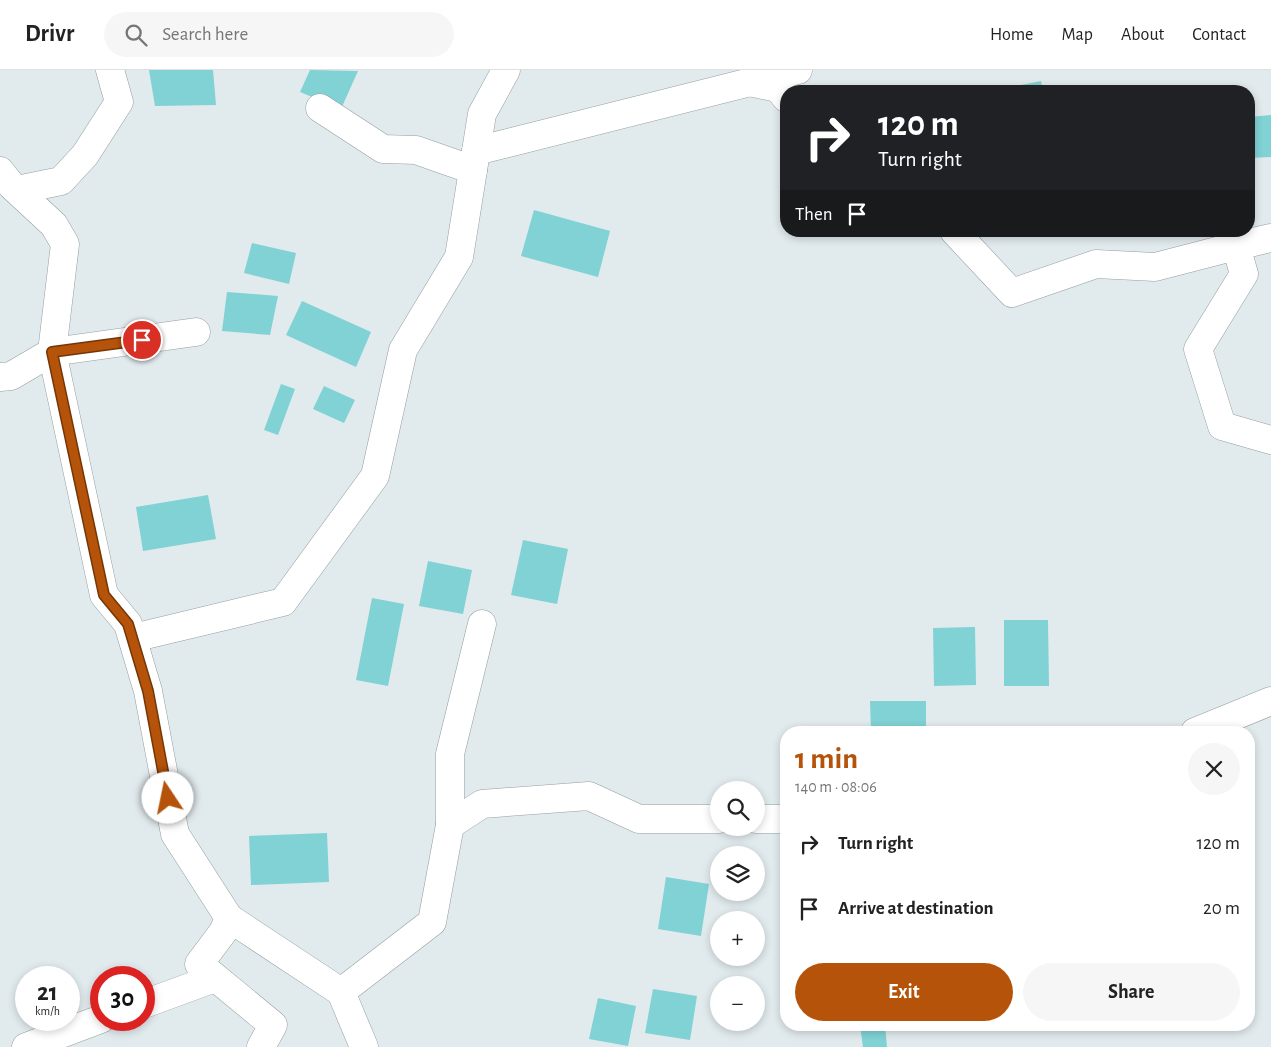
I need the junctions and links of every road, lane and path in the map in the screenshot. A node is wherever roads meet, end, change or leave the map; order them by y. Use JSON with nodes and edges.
{"nodes":[{"id":1,"x":110,"y":70,"type":"edge"},
{"id":2,"x":506,"y":70,"type":"edge"},
{"id":3,"x":798,"y":70,"type":"edge"},
{"id":4,"x":742,"y":77,"type":"edge"},
{"id":5,"x":780,"y":90,"type":"edge"},
{"id":6,"x":320,"y":108,"type":"dead end"},
{"id":7,"x":475,"y":161,"type":"junction"},
{"id":8,"x":9,"y":180,"type":"edge"},
{"id":9,"x":960,"y":237,"type":"edge"},
{"id":10,"x":1271,"y":238,"type":"edge"},
{"id":11,"x":1236,"y":246,"type":"junction"},
{"id":12,"x":196,"y":332,"type":"dead end"},
{"id":13,"x":52,"y":352,"type":"junction"},
{"id":14,"x":0,"y":377,"type":"edge"},
{"id":15,"x":1271,"y":440,"type":"edge"},
{"id":16,"x":482,"y":624,"type":"dead end"},
{"id":17,"x":133,"y":638,"type":"junction"},
{"id":18,"x":1271,"y":701,"type":"edge"},
{"id":19,"x":1210,"y":726,"type":"edge"},
{"id":20,"x":710,"y":819,"type":"edge"},
{"id":21,"x":765,"y":819,"type":"edge"},
{"id":22,"x":780,"y":820,"type":"edge"},
{"id":23,"x":450,"y":825,"type":"junction"},
{"id":24,"x":229,"y":918,"type":"junction"},
{"id":25,"x":215,"y":978,"type":"junction"},
{"id":26,"x":341,"y":992,"type":"junction"},
{"id":27,"x":155,"y":1000,"type":"edge"},
{"id":28,"x":90,"y":1023,"type":"edge"},
{"id":29,"x":26,"y":1047,"type":"edge"},
{"id":30,"x":261,"y":1047,"type":"edge"},
{"id":31,"x":364,"y":1047,"type":"edge"}],
"edges":[{"from":1,"to":8,"type":"street"},
{"from":2,"to":7,"type":"street"},
{"from":3,"to":4,"type":"street"},
{"from":4,"to":5,"type":"street"},
{"from":4,"to":7,"type":"street"},
{"from":6,"to":7,"type":"street"},
{"from":7,"to":17,"type":"street"},
{"from":8,"to":13,"type":"street"},
{"from":9,"to":11,"type":"street"},
{"from":10,"to":11,"type":"street"},
{"from":11,"to":15,"type":"street"},
{"from":12,"to":13,"type":"street"},
{"from":13,"to":14,"type":"street"},
{"from":13,"to":17,"type":"street"},
{"from":16,"to":23,"type":"street"},
{"from":17,"to":24,"type":"street"},
{"from":18,"to":19,"type":"street"},
{"from":20,"to":23,"type":"street"},
{"from":21,"to":22,"type":"street"},
{"from":23,"to":26,"type":"street"},
{"from":24,"to":25,"type":"street"},
{"from":24,"to":26,"type":"street"},
{"from":25,"to":27,"type":"street"},
{"from":25,"to":30,"type":"street"},
{"from":26,"to":31,"type":"street"},
{"from":28,"to":29,"type":"street"}]}
